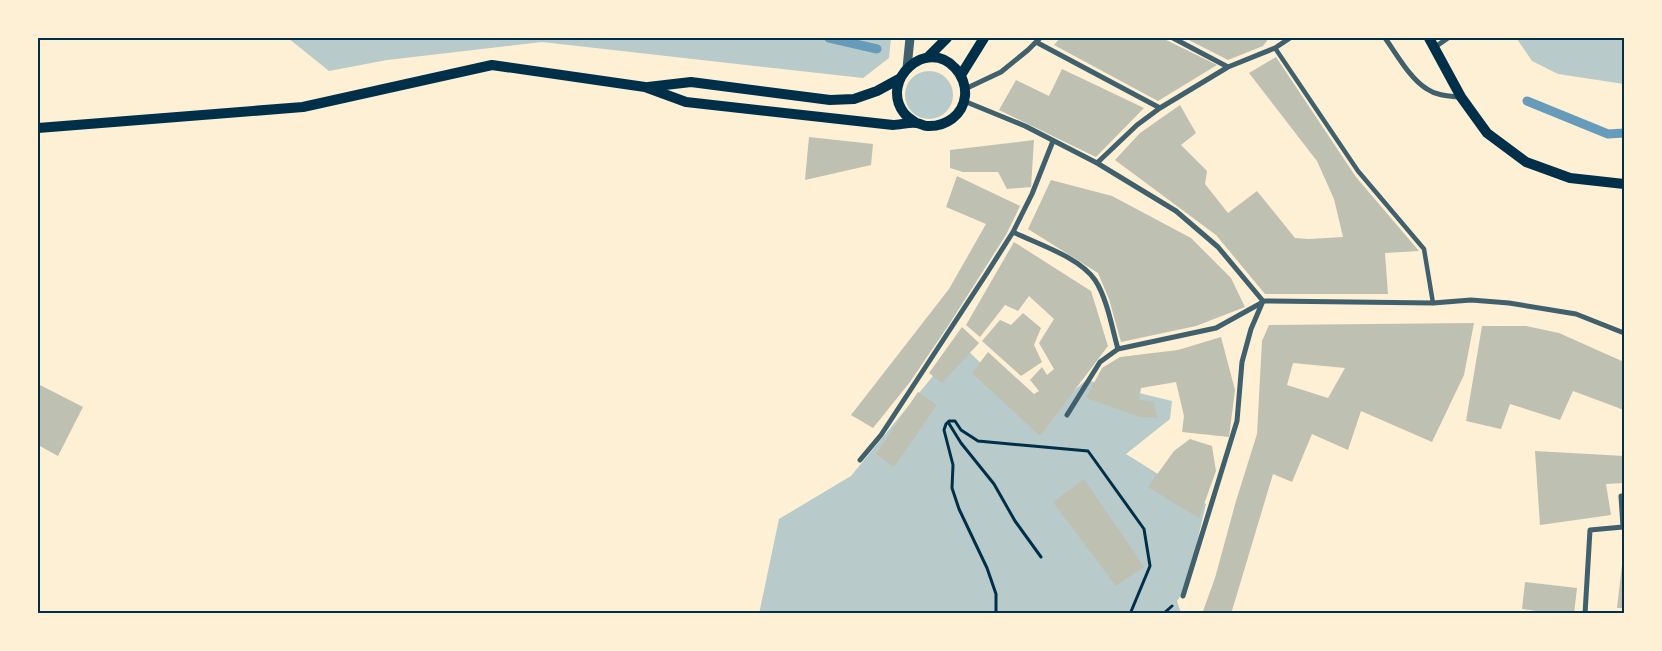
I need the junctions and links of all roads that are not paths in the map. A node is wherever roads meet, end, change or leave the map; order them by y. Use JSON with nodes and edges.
{"nodes":[{"id":1,"x":910,"y":38,"type":"edge"},
{"id":2,"x":946,"y":38,"type":"edge"},
{"id":3,"x":984,"y":38,"type":"edge"},
{"id":4,"x":1040,"y":38,"type":"edge"},
{"id":5,"x":1173,"y":38,"type":"edge"},
{"id":6,"x":1290,"y":38,"type":"edge"},
{"id":7,"x":1385,"y":38,"type":"edge"},
{"id":8,"x":1448,"y":38,"type":"edge"},
{"id":9,"x":1036,"y":42,"type":"junction"},
{"id":10,"x":1432,"y":42,"type":"edge"},
{"id":11,"x":1275,"y":48,"type":"junction"},
{"id":12,"x":927,"y":58,"type":"junction"},
{"id":13,"x":1228,"y":67,"type":"junction"},
{"id":14,"x":907,"y":68,"type":"junction"},
{"id":15,"x":961,"y":75,"type":"junction"},
{"id":16,"x":900,"y":79,"type":"junction"},
{"id":17,"x":645,"y":87,"type":"junction"},
{"id":18,"x":965,"y":89,"type":"junction"},
{"id":19,"x":1461,"y":97,"type":"junction"},
{"id":20,"x":964,"y":101,"type":"junction"},
{"id":21,"x":1160,"y":108,"type":"junction"},
{"id":22,"x":916,"y":123,"type":"junction"},
{"id":23,"x":38,"y":128,"type":"edge"},
{"id":24,"x":1053,"y":140,"type":"junction"},
{"id":25,"x":1097,"y":163,"type":"junction"},
{"id":26,"x":1624,"y":184,"type":"edge"},
{"id":27,"x":1013,"y":232,"type":"junction"},
{"id":28,"x":1263,"y":301,"type":"junction"},
{"id":29,"x":1433,"y":302,"type":"junction"},
{"id":30,"x":1624,"y":333,"type":"edge"},
{"id":31,"x":1118,"y":349,"type":"junction"},
{"id":32,"x":1067,"y":415,"type":"dead end"},
{"id":33,"x":860,"y":460,"type":"dead end"},
{"id":34,"x":1623,"y":496,"type":"edge"},
{"id":35,"x":1183,"y":596,"type":"dead end"},
{"id":36,"x":1586,"y":614,"type":"edge"}],
"edges":[{"from":1,"to":14,"type":"street"},
{"from":2,"to":12,"type":"main road"},
{"from":3,"to":15,"type":"main road"},
{"from":4,"to":9,"type":"street"},
{"from":5,"to":13,"type":"street"},
{"from":6,"to":11,"type":"street"},
{"from":7,"to":19,"type":"street"},
{"from":8,"to":10,"type":"street"},
{"from":9,"to":18,"type":"street"},
{"from":9,"to":21,"type":"street"},
{"from":10,"to":19,"type":"main road"},
{"from":11,"to":13,"type":"street"},
{"from":11,"to":29,"type":"street"},
{"from":12,"to":14,"type":"main road"},
{"from":12,"to":15,"type":"main road"},
{"from":13,"to":21,"type":"street"},
{"from":14,"to":16,"type":"main road"},
{"from":15,"to":18,"type":"main road"},
{"from":16,"to":17,"type":"main road"},
{"from":16,"to":22,"type":"main road"},
{"from":17,"to":22,"type":"main road"},
{"from":17,"to":23,"type":"main road"},
{"from":18,"to":20,"type":"main road"},
{"from":19,"to":26,"type":"main road"},
{"from":20,"to":22,"type":"main road"},
{"from":20,"to":24,"type":"street"},
{"from":21,"to":25,"type":"street"},
{"from":24,"to":25,"type":"street"},
{"from":24,"to":27,"type":"street"},
{"from":25,"to":28,"type":"street"},
{"from":27,"to":31,"type":"street"},
{"from":27,"to":33,"type":"street"},
{"from":28,"to":29,"type":"street"},
{"from":28,"to":31,"type":"street"},
{"from":28,"to":35,"type":"street"},
{"from":29,"to":30,"type":"street"},
{"from":31,"to":32,"type":"street"},
{"from":34,"to":36,"type":"street"}]}
